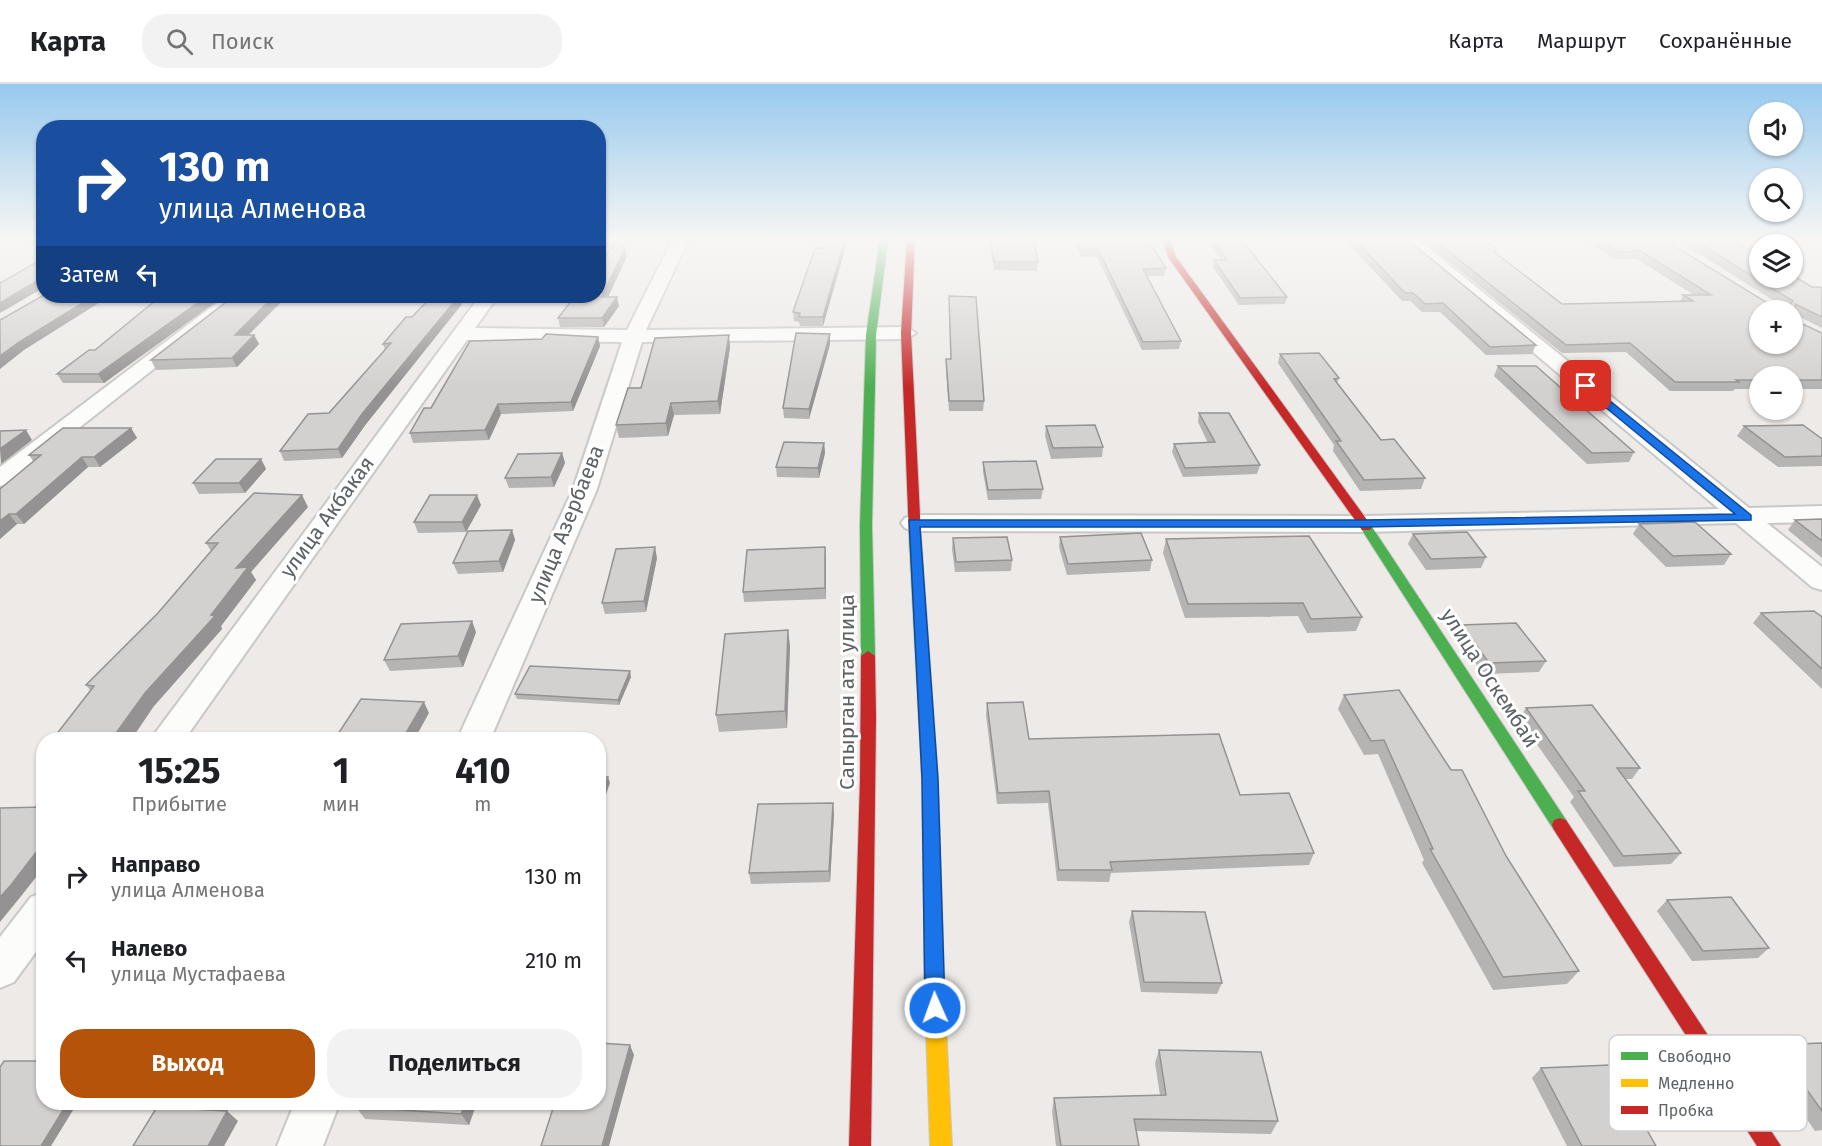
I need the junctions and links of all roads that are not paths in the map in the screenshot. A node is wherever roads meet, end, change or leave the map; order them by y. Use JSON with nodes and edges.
{"nodes":[{"id":1,"x":657,"y":289,"type":"edge"},
{"id":2,"x":877,"y":289,"type":"edge"},
{"id":3,"x":908,"y":289,"type":"edge"},
{"id":4,"x":1195,"y":289,"type":"edge"},
{"id":5,"x":1467,"y":289,"type":"edge"},
{"id":6,"x":228,"y":303,"type":"edge"},
{"id":7,"x":483,"y":303,"type":"edge"},
{"id":8,"x":906,"y":333,"type":"junction"},
{"id":9,"x":459,"y":334,"type":"junction"},
{"id":10,"x":871,"y":335,"type":"junction"},
{"id":11,"x":634,"y":336,"type":"junction"},
{"id":12,"x":0,"y":479,"type":"edge"},
{"id":13,"x":1822,"y":514,"type":"edge"},
{"id":14,"x":1747,"y":518,"type":"junction"},
{"id":15,"x":914,"y":523,"type":"junction"},
{"id":16,"x":1364,"y":524,"type":"junction"},
{"id":17,"x":1822,"y":581,"type":"edge"},
{"id":18,"x":172,"y":732,"type":"edge"},
{"id":19,"x":477,"y":732,"type":"edge"},
{"id":20,"x":36,"y":920,"type":"edge"},
{"id":21,"x":0,"y":969,"type":"edge"},
{"id":22,"x":1698,"y":1035,"type":"edge"},
{"id":23,"x":315,"y":1110,"type":"edge"},
{"id":24,"x":1760,"y":1131,"type":"edge"},
{"id":25,"x":300,"y":1146,"type":"edge"},
{"id":26,"x":860,"y":1146,"type":"edge"},
{"id":27,"x":941,"y":1146,"type":"edge"},
{"id":28,"x":1770,"y":1146,"type":"edge"}],
"edges":[{"from":1,"to":11,"type":"street","name":"улица Азербаева"},
{"from":2,"to":10,"type":"main road","name":"Сапырган ата улица"},
{"from":3,"to":8,"type":"main road"},
{"from":4,"to":16,"type":"main road","name":"улица Оскембай"},
{"from":5,"to":14,"type":"street"},
{"from":6,"to":12,"type":"street"},
{"from":7,"to":9,"type":"street","name":"улица Акбакая"},
{"from":8,"to":10,"type":"street"},
{"from":8,"to":15,"type":"main road"},
{"from":9,"to":11,"type":"street"},
{"from":9,"to":18,"type":"street","name":"улица Акбакая"},
{"from":10,"to":11,"type":"street"},
{"from":10,"to":26,"type":"main road","name":"Сапырган ата улица"},
{"from":11,"to":19,"type":"street","name":"улица Азербаева"},
{"from":13,"to":14,"type":"street"},
{"from":14,"to":16,"type":"street"},
{"from":14,"to":17,"type":"street"},
{"from":15,"to":16,"type":"street"},
{"from":15,"to":27,"type":"main road"},
{"from":16,"to":22,"type":"main road","name":"улица Оскембай"},
{"from":20,"to":21,"type":"street"},
{"from":23,"to":25,"type":"street"},
{"from":24,"to":28,"type":"main road","name":"улица Оскембай"}]}
